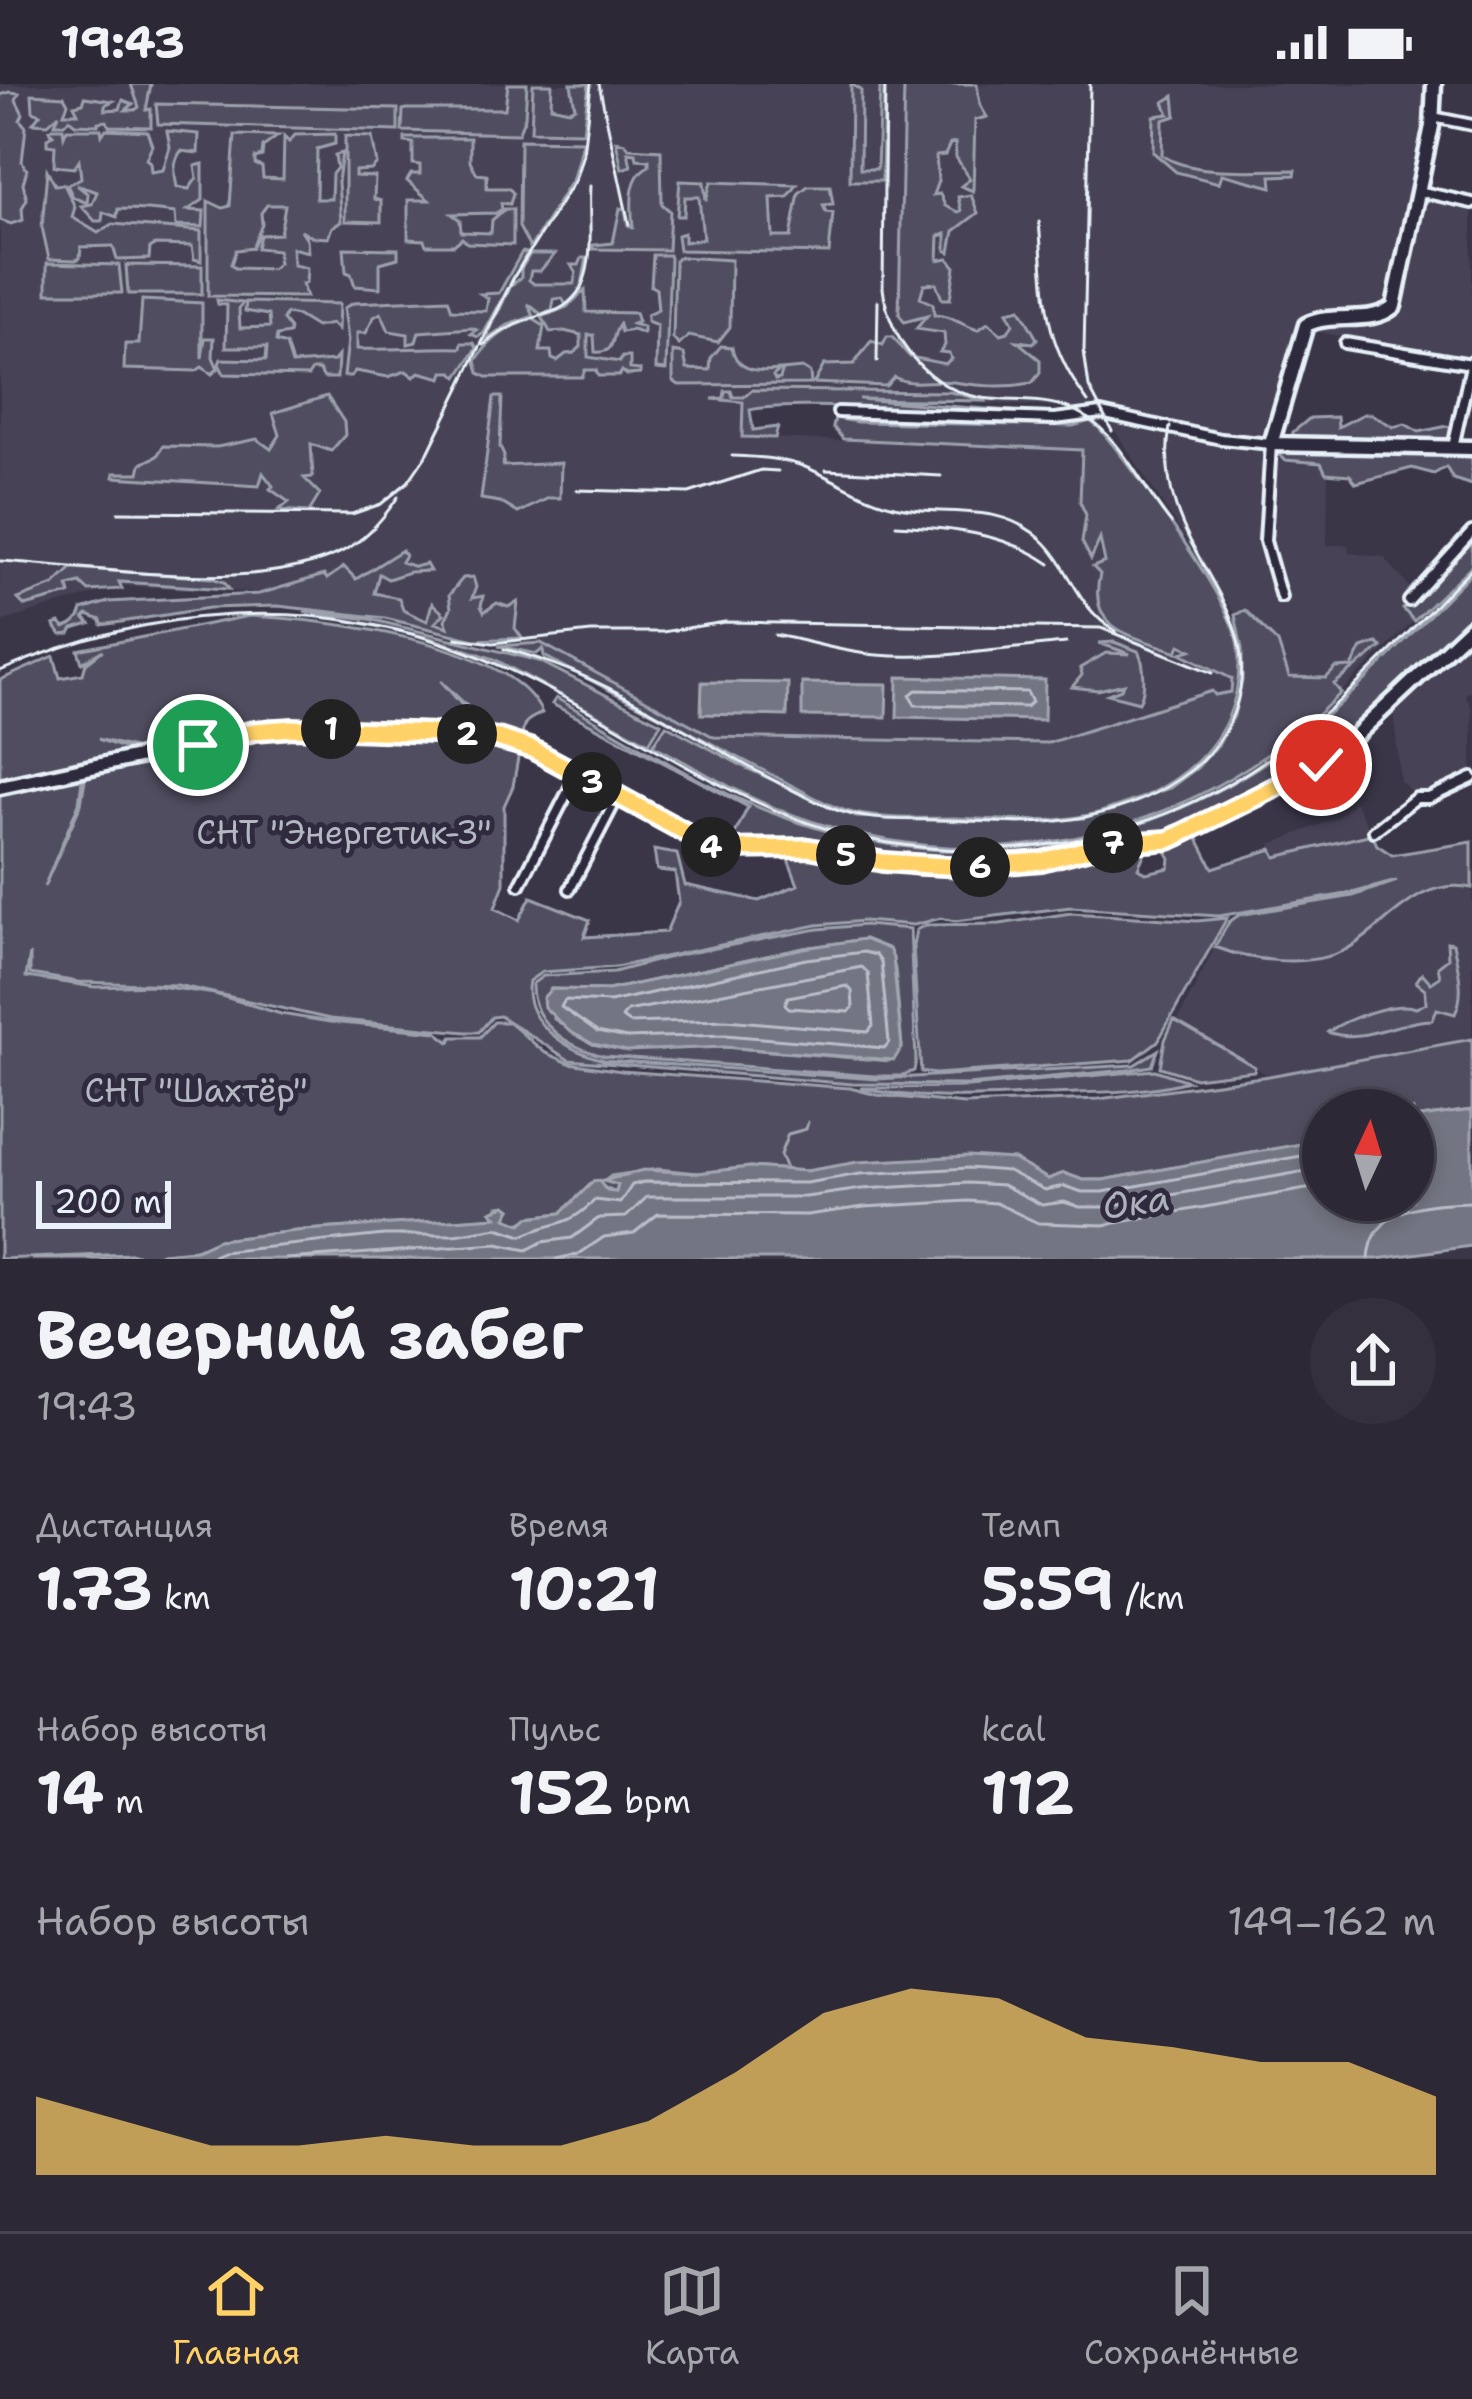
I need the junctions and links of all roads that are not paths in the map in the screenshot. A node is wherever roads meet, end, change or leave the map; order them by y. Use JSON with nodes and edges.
{"nodes":[{"id":1,"x":1434,"y":84,"type":"edge"},
{"id":2,"x":1433,"y":117,"type":"junction"},
{"id":3,"x":1472,"y":125,"type":"edge"},
{"id":4,"x":1418,"y":191,"type":"junction"},
{"id":5,"x":1472,"y":202,"type":"edge"},
{"id":6,"x":1345,"y":343,"type":"dead end"},
{"id":7,"x":1472,"y":361,"type":"edge"},
{"id":8,"x":838,"y":412,"type":"dead end"},
{"id":9,"x":1271,"y":444,"type":"junction"},
{"id":10,"x":1453,"y":447,"type":"junction"},
{"id":11,"x":1472,"y":448,"type":"edge"},
{"id":12,"x":1472,"y":532,"type":"edge"},
{"id":13,"x":1281,"y":597,"type":"dead end"},
{"id":14,"x":1409,"y":601,"type":"dead end"},
{"id":15,"x":1472,"y":626,"type":"edge"},
{"id":16,"x":577,"y":774,"type":"junction"},
{"id":17,"x":1472,"y":778,"type":"edge"},
{"id":18,"x":0,"y":787,"type":"edge"},
{"id":19,"x":618,"y":796,"type":"junction"},
{"id":20,"x":1374,"y":831,"type":"dead end"},
{"id":21,"x":520,"y":885,"type":"dead end"},
{"id":22,"x":570,"y":889,"type":"dead end"}],
"edges":[{"from":1,"to":2,"type":"main road"},
{"from":2,"to":3,"type":"street"},
{"from":2,"to":4,"type":"main road"},
{"from":4,"to":5,"type":"street"},
{"from":4,"to":9,"type":"main road"},
{"from":6,"to":7,"type":"street"},
{"from":7,"to":10,"type":"street"},
{"from":8,"to":9,"type":"street"},
{"from":9,"to":10,"type":"main road"},
{"from":9,"to":13,"type":"street"},
{"from":10,"to":11,"type":"main road"},
{"from":12,"to":14,"type":"street"},
{"from":15,"to":19,"type":"main road"},
{"from":16,"to":18,"type":"main road"},
{"from":16,"to":19,"type":"main road"},
{"from":16,"to":21,"type":"street"},
{"from":17,"to":20,"type":"street"},
{"from":19,"to":22,"type":"street"}]}
